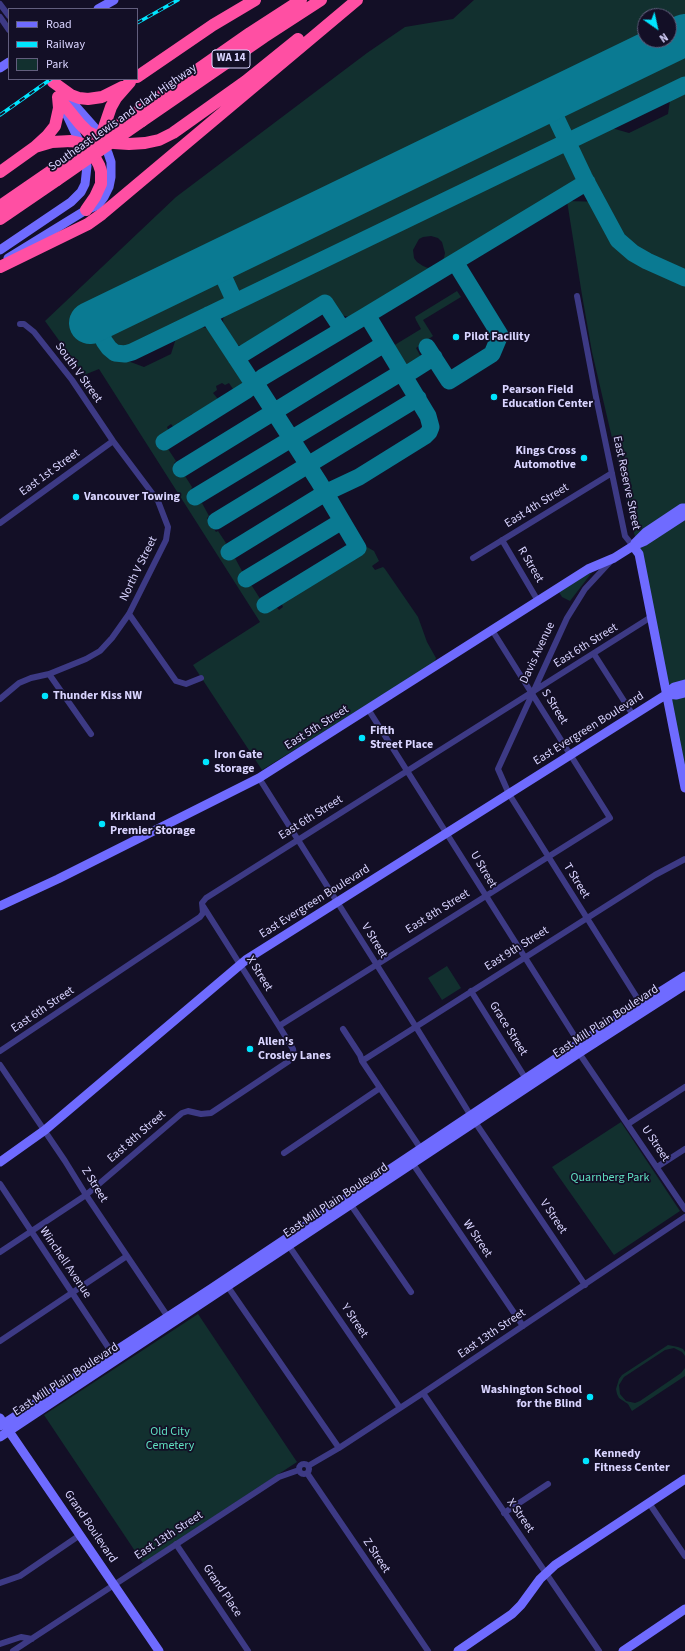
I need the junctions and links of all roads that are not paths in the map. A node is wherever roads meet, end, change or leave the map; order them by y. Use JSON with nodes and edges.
{"nodes":[{"id":1,"x":114,"y":0,"type":"edge"},
{"id":2,"x":255,"y":0,"type":"edge"},
{"id":3,"x":301,"y":0,"type":"edge"},
{"id":4,"x":321,"y":0,"type":"edge"},
{"id":5,"x":352,"y":0,"type":"edge"},
{"id":6,"x":357,"y":0,"type":"edge"},
{"id":7,"x":0,"y":4,"type":"edge"},
{"id":8,"x":100,"y":8,"type":"edge"},
{"id":9,"x":8,"y":15,"type":"edge"},
{"id":10,"x":0,"y":17,"type":"edge"},
{"id":11,"x":8,"y":29,"type":"edge"},
{"id":12,"x":138,"y":77,"type":"edge"},
{"id":13,"x":52,"y":80,"type":"edge"},
{"id":14,"x":134,"y":80,"type":"edge"},
{"id":15,"x":58,"y":97,"type":"junction"},
{"id":16,"x":140,"y":116,"type":"junction"},
{"id":17,"x":101,"y":138,"type":"junction"},
{"id":18,"x":80,"y":143,"type":"junction"},
{"id":19,"x":35,"y":147,"type":"junction"},
{"id":20,"x":92,"y":154,"type":"junction"},
{"id":21,"x":87,"y":166,"type":"junction"},
{"id":22,"x":0,"y":172,"type":"edge"},
{"id":23,"x":54,"y":175,"type":"junction"},
{"id":24,"x":0,"y":206,"type":"edge"},
{"id":25,"x":86,"y":210,"type":"junction"},
{"id":26,"x":0,"y":219,"type":"edge"},
{"id":27,"x":0,"y":250,"type":"edge"},
{"id":28,"x":0,"y":263,"type":"edge"},
{"id":29,"x":0,"y":267,"type":"edge"},
{"id":30,"x":578,"y":296,"type":"dead end"},
{"id":31,"x":20,"y":324,"type":"dead end"},
{"id":32,"x":113,"y":441,"type":"junction"},
{"id":33,"x":612,"y":473,"type":"junction"},
{"id":34,"x":685,"y":508,"type":"edge"},
{"id":35,"x":685,"y":515,"type":"edge"},
{"id":36,"x":0,"y":523,"type":"edge"},
{"id":37,"x":502,"y":540,"type":"junction"},
{"id":38,"x":633,"y":546,"type":"junction"},
{"id":39,"x":473,"y":558,"type":"dead end"},
{"id":40,"x":614,"y":558,"type":"junction"},
{"id":41,"x":538,"y":600,"type":"junction"},
{"id":42,"x":129,"y":614,"type":"junction"},
{"id":43,"x":651,"y":617,"type":"junction"},
{"id":44,"x":492,"y":630,"type":"junction"},
{"id":45,"x":594,"y":654,"type":"junction"},
{"id":46,"x":49,"y":674,"type":"junction"},
{"id":47,"x":200,"y":678,"type":"dead end"},
{"id":48,"x":685,"y":684,"type":"edge"},
{"id":49,"x":532,"y":692,"type":"junction"},
{"id":50,"x":685,"y":693,"type":"edge"},
{"id":51,"x":667,"y":694,"type":"junction"},
{"id":52,"x":0,"y":699,"type":"edge"},
{"id":53,"x":368,"y":709,"type":"junction"},
{"id":54,"x":633,"y":715,"type":"junction"},
{"id":55,"x":91,"y":734,"type":"dead end"},
{"id":56,"x":571,"y":755,"type":"junction"},
{"id":57,"x":498,"y":768,"type":"joint"},
{"id":58,"x":407,"y":771,"type":"junction"},
{"id":59,"x":259,"y":778,"type":"junction"},
{"id":60,"x":685,"y":788,"type":"edge"},
{"id":61,"x":509,"y":794,"type":"junction"},
{"id":62,"x":610,"y":818,"type":"joint"},
{"id":63,"x":447,"y":833,"type":"junction"},
{"id":64,"x":298,"y":839,"type":"junction"},
{"id":65,"x":548,"y":856,"type":"junction"},
{"id":66,"x":685,"y":859,"type":"edge"},
{"id":67,"x":486,"y":895,"type":"junction"},
{"id":68,"x":1,"y":902,"type":"edge"},
{"id":69,"x":338,"y":902,"type":"junction"},
{"id":70,"x":202,"y":905,"type":"junction"},
{"id":71,"x":587,"y":918,"type":"junction"},
{"id":72,"x":525,"y":957,"type":"junction"},
{"id":73,"x":376,"y":964,"type":"junction"},
{"id":74,"x":241,"y":965,"type":"junction"},
{"id":75,"x":685,"y":976,"type":"edge"},
{"id":76,"x":685,"y":985,"type":"edge"},
{"id":77,"x":471,"y":991,"type":"junction"},
{"id":78,"x":641,"y":1004,"type":"junction"},
{"id":79,"x":279,"y":1026,"type":"junction"},
{"id":80,"x":416,"y":1027,"type":"junction"},
{"id":81,"x":343,"y":1029,"type":"dead end"},
{"id":82,"x":579,"y":1048,"type":"junction"},
{"id":83,"x":0,"y":1051,"type":"edge"},
{"id":84,"x":294,"y":1056,"type":"joint"},
{"id":85,"x":362,"y":1060,"type":"junction"},
{"id":86,"x":0,"y":1065,"type":"edge"},
{"id":87,"x":526,"y":1079,"type":"junction"},
{"id":88,"x":685,"y":1087,"type":"edge"},
{"id":89,"x":380,"y":1088,"type":"junction"},
{"id":90,"x":473,"y":1119,"type":"junction"},
{"id":91,"x":628,"y":1124,"type":"junction"},
{"id":92,"x":45,"y":1130,"type":"junction"},
{"id":93,"x":421,"y":1149,"type":"junction"},
{"id":94,"x":685,"y":1149,"type":"edge"},
{"id":95,"x":284,"y":1153,"type":"dead end"},
{"id":96,"x":0,"y":1162,"type":"edge"},
{"id":97,"x":413,"y":1164,"type":"junction"},
{"id":98,"x":657,"y":1167,"type":"junction"},
{"id":99,"x":0,"y":1184,"type":"edge"},
{"id":100,"x":86,"y":1195,"type":"junction"},
{"id":101,"x":351,"y":1205,"type":"junction"},
{"id":102,"x":685,"y":1209,"type":"edge"},
{"id":103,"x":685,"y":1217,"type":"edge"},
{"id":104,"x":31,"y":1231,"type":"junction"},
{"id":105,"x":289,"y":1246,"type":"junction"},
{"id":106,"x":0,"y":1252,"type":"edge"},
{"id":107,"x":127,"y":1256,"type":"junction"},
{"id":108,"x":585,"y":1285,"type":"junction"},
{"id":109,"x":228,"y":1287,"type":"junction"},
{"id":110,"x":72,"y":1292,"type":"junction"},
{"id":111,"x":411,"y":1292,"type":"dead end"},
{"id":112,"x":168,"y":1317,"type":"junction"},
{"id":113,"x":523,"y":1326,"type":"junction"},
{"id":114,"x":0,"y":1341,"type":"edge"},
{"id":115,"x":112,"y":1353,"type":"junction"},
{"id":116,"x":424,"y":1393,"type":"junction"},
{"id":117,"x":400,"y":1408,"type":"junction"},
{"id":118,"x":3,"y":1425,"type":"edge"},
{"id":119,"x":0,"y":1437,"type":"edge"},
{"id":120,"x":339,"y":1448,"type":"junction"},
{"id":121,"x":307,"y":1470,"type":"junction"},
{"id":122,"x":685,"y":1479,"type":"edge"},
{"id":123,"x":548,"y":1484,"type":"dead end"},
{"id":124,"x":649,"y":1503,"type":"junction"},
{"id":125,"x":504,"y":1513,"type":"junction"},
{"id":126,"x":80,"y":1534,"type":"junction"},
{"id":127,"x":176,"y":1544,"type":"junction"},
{"id":128,"x":685,"y":1556,"type":"edge"},
{"id":129,"x":546,"y":1573,"type":"junction"},
{"id":130,"x":0,"y":1583,"type":"edge"},
{"id":131,"x":114,"y":1585,"type":"junction"},
{"id":132,"x":685,"y":1609,"type":"edge"},
{"id":133,"x":32,"y":1639,"type":"junction"},
{"id":134,"x":0,"y":1644,"type":"edge"},
{"id":135,"x":14,"y":1651,"type":"edge"},
{"id":136,"x":159,"y":1651,"type":"edge"},
{"id":137,"x":248,"y":1651,"type":"edge"},
{"id":138,"x":428,"y":1651,"type":"edge"},
{"id":139,"x":458,"y":1651,"type":"edge"},
{"id":140,"x":599,"y":1651,"type":"edge"},
{"id":141,"x":623,"y":1651,"type":"edge"}],
"edges":[{"from":1,"to":8,"type":"street"},
{"from":2,"to":12,"type":"highway"},
{"from":3,"to":16,"type":"highway","name":"Southeast Lewis and Clark Highway","number":"WA 14"},
{"from":4,"to":16,"type":"highway","name":"Southeast Lewis and Clark Highway","number":"WA 14"},
{"from":5,"to":17,"type":"highway"},
{"from":6,"to":29,"type":"highway"},
{"from":7,"to":9,"type":"street"},
{"from":10,"to":11,"type":"street"},
{"from":13,"to":14,"type":"highway"},
{"from":13,"to":15,"type":"street"},
{"from":13,"to":17,"type":"street"},
{"from":14,"to":17,"type":"highway"},
{"from":15,"to":17,"type":"highway"},
{"from":15,"to":18,"type":"street"},
{"from":15,"to":19,"type":"highway"},
{"from":16,"to":23,"type":"highway","name":"Southeast Lewis and Clark Highway","number":"WA 14","bridge":true},
{"from":17,"to":20,"type":"highway"},
{"from":17,"to":25,"type":"street"},
{"from":18,"to":19,"type":"highway"},
{"from":18,"to":20,"type":"highway"},
{"from":18,"to":21,"type":"street"},
{"from":19,"to":22,"type":"highway"},
{"from":20,"to":21,"type":"highway"},
{"from":20,"to":25,"type":"highway"},
{"from":21,"to":27,"type":"street"},
{"from":23,"to":24,"type":"highway","name":"Southeast Lewis and Clark Highway","number":"WA 14"},
{"from":23,"to":26,"type":"highway","name":"Southeast Lewis and Clark Highway","number":"WA 14"},
{"from":25,"to":28,"type":"street"},
{"from":30,"to":33,"type":"street","name":"East Reserve Street"},
{"from":31,"to":32,"type":"street","name":"South V Street"},
{"from":32,"to":36,"type":"street","name":"East 1st Street"},
{"from":32,"to":42,"type":"street","name":"North V Street"},
{"from":33,"to":37,"type":"street","name":"East 4th Street"},
{"from":33,"to":38,"type":"street","name":"East Reserve Street"},
{"from":34,"to":38,"type":"street","name":"East 5th Street"},
{"from":35,"to":38,"type":"street","name":"East 5th Street"},
{"from":37,"to":39,"type":"street","name":"East 4th Street"},
{"from":37,"to":41,"type":"street","name":"R Street"},
{"from":38,"to":40,"type":"street","name":"East 5th Street"},
{"from":38,"to":43,"type":"street","name":"East Reserve Street"},
{"from":40,"to":41,"type":"street","name":"East 5th Street"},
{"from":40,"to":49,"type":"street","name":"Davis Avenue"},
{"from":41,"to":44,"type":"street","name":"East 5th Street"},
{"from":42,"to":46,"type":"street"},
{"from":42,"to":47,"type":"street","name":"North V Street"},
{"from":43,"to":45,"type":"street","name":"East 6th Street"},
{"from":43,"to":51,"type":"street","name":"East Reserve Street"},
{"from":44,"to":49,"type":"street","name":"S Street"},
{"from":44,"to":53,"type":"street","name":"East 5th Street"},
{"from":45,"to":49,"type":"street","name":"East 6th Street"},
{"from":45,"to":54,"type":"street"},
{"from":46,"to":52,"type":"street"},
{"from":46,"to":55,"type":"street"},
{"from":48,"to":51,"type":"street","name":"East Evergreen Boulevard"},
{"from":49,"to":56,"type":"street","name":"S Street"},
{"from":49,"to":57,"type":"street","name":"Davis Avenue"},
{"from":49,"to":58,"type":"street","name":"East 6th Street"},
{"from":50,"to":51,"type":"street","name":"East Evergreen Boulevard"},
{"from":51,"to":54,"type":"street","name":"East Evergreen Boulevard"},
{"from":51,"to":60,"type":"street","name":"East Reserve Street"},
{"from":53,"to":58,"type":"street","name":"U Street"},
{"from":53,"to":59,"type":"street","name":"East 5th Street"},
{"from":54,"to":56,"type":"street","name":"East Evergreen Boulevard"},
{"from":56,"to":61,"type":"street","name":"East Evergreen Boulevard"},
{"from":56,"to":62,"type":"street","name":"S Street"},
{"from":57,"to":61,"type":"street","name":"T Street"},
{"from":58,"to":63,"type":"street","name":"U Street"},
{"from":58,"to":64,"type":"street","name":"East 6th Street"},
{"from":59,"to":64,"type":"street","name":"V Street"},
{"from":59,"to":68,"type":"street","name":"East 5th Street"},
{"from":61,"to":63,"type":"street","name":"East Evergreen Boulevard"},
{"from":61,"to":65,"type":"street","name":"T Street"},
{"from":62,"to":65,"type":"street","name":"East 8th Street"},
{"from":63,"to":67,"type":"street","name":"U Street"},
{"from":63,"to":69,"type":"street","name":"East Evergreen Boulevard"},
{"from":64,"to":69,"type":"street","name":"V Street"},
{"from":64,"to":70,"type":"street","name":"East 6th Street"},
{"from":65,"to":67,"type":"street","name":"East 8th Street"},
{"from":65,"to":71,"type":"street","name":"T Street"},
{"from":66,"to":71,"type":"street","name":"East 9th Street"},
{"from":67,"to":72,"type":"street","name":"U Street"},
{"from":67,"to":73,"type":"street","name":"East 8th Street"},
{"from":69,"to":73,"type":"street","name":"V Street"},
{"from":69,"to":74,"type":"street","name":"East Evergreen Boulevard"},
{"from":70,"to":74,"type":"street","name":"X Street"},
{"from":70,"to":83,"type":"street","name":"East 6th Street"},
{"from":71,"to":72,"type":"street","name":"East 9th Street"},
{"from":71,"to":78,"type":"street","name":"T Street"},
{"from":72,"to":77,"type":"street","name":"East 9th Street"},
{"from":72,"to":82,"type":"street","name":"U Street"},
{"from":73,"to":79,"type":"street","name":"East 8th Street"},
{"from":73,"to":80,"type":"street","name":"V Street"},
{"from":74,"to":79,"type":"street","name":"X Street"},
{"from":74,"to":92,"type":"street","name":"East Evergreen Boulevard"},
{"from":75,"to":78,"type":"street","name":"East Mill Plain Boulevard"},
{"from":76,"to":82,"type":"street","name":"East Mill Plain Boulevard"},
{"from":77,"to":80,"type":"street","name":"East 9th Street"},
{"from":77,"to":87,"type":"street","name":"Grace Street"},
{"from":78,"to":82,"type":"street","name":"East Mill Plain Boulevard"},
{"from":79,"to":84,"type":"street","name":"X Street"},
{"from":80,"to":85,"type":"street","name":"East 9th Street"},
{"from":80,"to":90,"type":"street","name":"V Street"},
{"from":81,"to":85,"type":"street"},
{"from":82,"to":87,"type":"street","name":"East Mill Plain Boulevard"},
{"from":82,"to":90,"type":"street","name":"East Mill Plain Boulevard"},
{"from":82,"to":91,"type":"street","name":"U Street"},
{"from":84,"to":100,"type":"street","name":"East 8th Street"},
{"from":85,"to":89,"type":"street"},
{"from":86,"to":92,"type":"street","name":"Z Street"},
{"from":87,"to":90,"type":"street","name":"East Mill Plain Boulevard"},
{"from":88,"to":91,"type":"street"},
{"from":89,"to":93,"type":"street"},
{"from":89,"to":95,"type":"street"},
{"from":90,"to":93,"type":"street","name":"East Mill Plain Boulevard"},
{"from":90,"to":97,"type":"street","name":"East Mill Plain Boulevard"},
{"from":90,"to":108,"type":"street","name":"V Street"},
{"from":91,"to":98,"type":"street","name":"U Street"},
{"from":92,"to":96,"type":"street","name":"East Evergreen Boulevard"},
{"from":92,"to":100,"type":"street","name":"Z Street"},
{"from":93,"to":112,"type":"street","name":"East Mill Plain Boulevard"},
{"from":94,"to":98,"type":"street"},
{"from":97,"to":101,"type":"street","name":"East Mill Plain Boulevard"},
{"from":97,"to":113,"type":"street","name":"W Street"},
{"from":98,"to":102,"type":"street","name":"U Street"},
{"from":99,"to":104,"type":"street","name":"Winchell Avenue"},
{"from":100,"to":104,"type":"street","name":"East 8th Street"},
{"from":100,"to":107,"type":"street","name":"Z Street"},
{"from":101,"to":105,"type":"street","name":"East Mill Plain Boulevard"},
{"from":101,"to":111,"type":"street"},
{"from":103,"to":108,"type":"street","name":"East 13th Street"},
{"from":104,"to":106,"type":"street","name":"East 8th Street"},
{"from":104,"to":110,"type":"street","name":"Winchell Avenue"},
{"from":105,"to":109,"type":"street","name":"East Mill Plain Boulevard"},
{"from":105,"to":117,"type":"street","name":"Y Street"},
{"from":107,"to":110,"type":"street"},
{"from":107,"to":112,"type":"street","name":"Z Street"},
{"from":108,"to":113,"type":"street","name":"East 13th Street"},
{"from":109,"to":118,"type":"street","name":"East Mill Plain Boulevard"},
{"from":109,"to":120,"type":"street"},
{"from":110,"to":114,"type":"street"},
{"from":110,"to":115,"type":"street","name":"Winchell Avenue"},
{"from":112,"to":115,"type":"street","name":"East Mill Plain Boulevard"},
{"from":113,"to":116,"type":"street","name":"East 13th Street"},
{"from":115,"to":118,"type":"street","name":"East Mill Plain Boulevard"},
{"from":116,"to":117,"type":"street","name":"East 13th Street"},
{"from":116,"to":125,"type":"street","name":"X Street"},
{"from":117,"to":120,"type":"street","name":"East 13th Street"},
{"from":118,"to":119,"type":"street","name":"East Mill Plain Boulevard"},
{"from":118,"to":126,"type":"street","name":"Grand Boulevard"},
{"from":120,"to":121,"type":"street","name":"East 13th Street"},
{"from":121,"to":127,"type":"street","name":"East 13th Street"},
{"from":121,"to":138,"type":"street","name":"Z Street"},
{"from":122,"to":124,"type":"street"},
{"from":123,"to":125,"type":"street"},
{"from":124,"to":128,"type":"street"},
{"from":124,"to":129,"type":"street"},
{"from":125,"to":129,"type":"street","name":"X Street"},
{"from":126,"to":130,"type":"street"},
{"from":126,"to":131,"type":"street","name":"Grand Boulevard"},
{"from":127,"to":131,"type":"street","name":"East 13th Street"},
{"from":127,"to":137,"type":"street","name":"Grand Place"},
{"from":129,"to":139,"type":"street"},
{"from":129,"to":140,"type":"street","name":"X Street"},
{"from":131,"to":133,"type":"street","name":"East 13th Street"},
{"from":131,"to":136,"type":"street","name":"Grand Boulevard"},
{"from":132,"to":141,"type":"street"},
{"from":133,"to":134,"type":"street"},
{"from":133,"to":135,"type":"street","name":"East 13th Street"}]}
